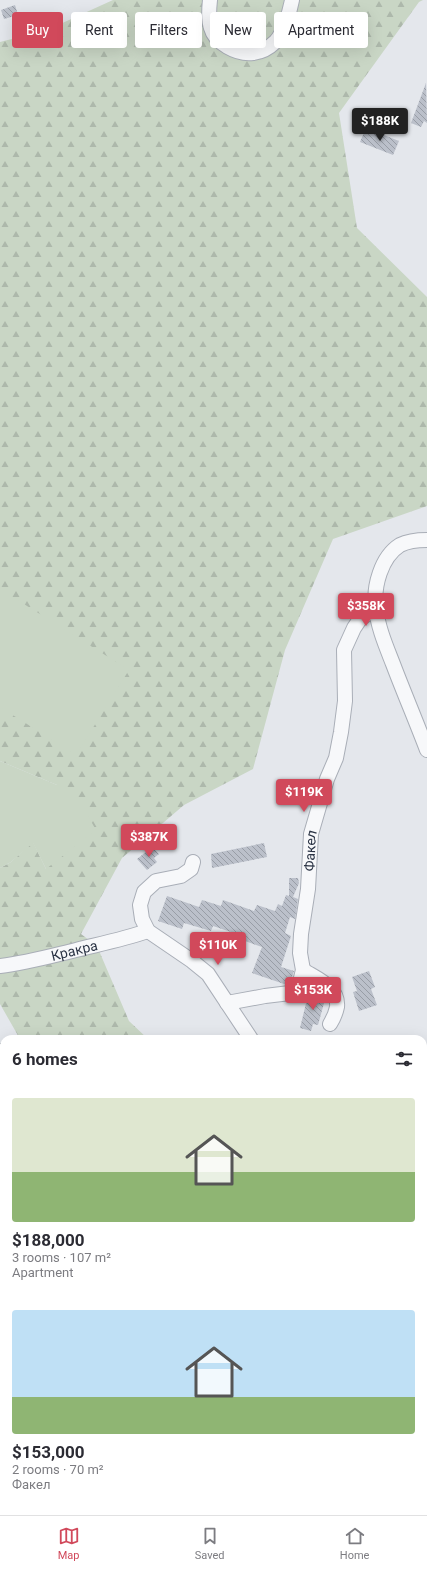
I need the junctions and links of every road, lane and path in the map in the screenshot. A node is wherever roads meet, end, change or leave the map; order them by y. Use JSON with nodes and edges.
{"nodes":[{"id":1,"x":210,"y":0,"type":"edge"},
{"id":2,"x":292,"y":0,"type":"edge"},
{"id":3,"x":427,"y":540,"type":"edge"},
{"id":4,"x":376,"y":608,"type":"junction"},
{"id":5,"x":427,"y":750,"type":"edge"},
{"id":6,"x":193,"y":862,"type":"dead end"},
{"id":7,"x":148,"y":931,"type":"junction"},
{"id":8,"x":0,"y":966,"type":"edge"},
{"id":9,"x":303,"y":970,"type":"junction"},
{"id":10,"x":227,"y":1003,"type":"junction"},
{"id":11,"x":330,"y":1024,"type":"dead end"},
{"id":12,"x":248,"y":1035,"type":"edge"}],
"edges":[{"from":1,"to":2,"type":"street"},
{"from":3,"to":4,"type":"street"},
{"from":4,"to":5,"type":"street"},
{"from":4,"to":9,"type":"street","name":"Факел"},
{"from":6,"to":7,"type":"street"},
{"from":7,"to":8,"type":"street","name":"Кракра"},
{"from":7,"to":10,"type":"street"},
{"from":9,"to":10,"type":"street","name":"Факел"},
{"from":9,"to":11,"type":"street"},
{"from":10,"to":12,"type":"street"}]}
